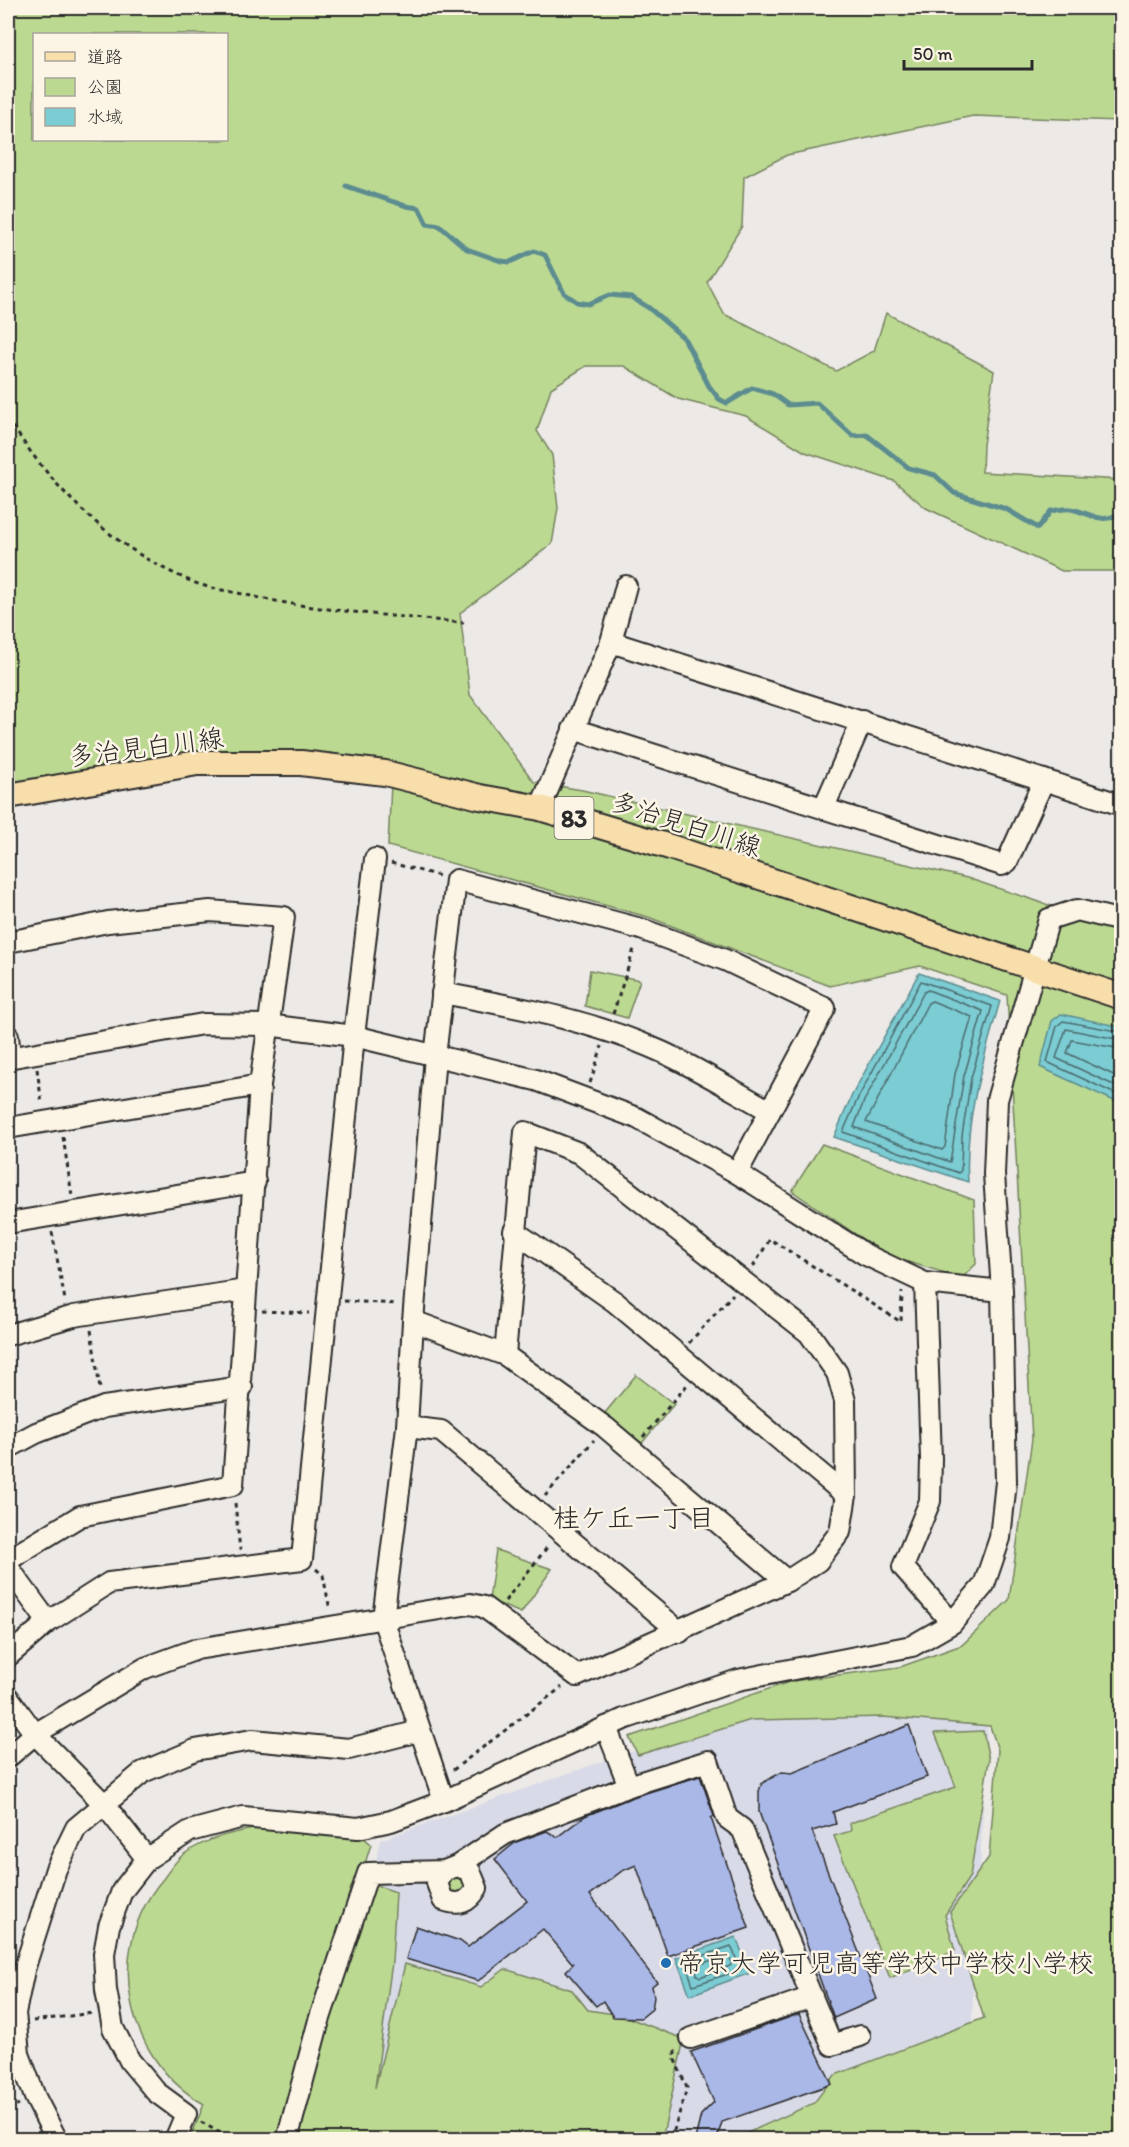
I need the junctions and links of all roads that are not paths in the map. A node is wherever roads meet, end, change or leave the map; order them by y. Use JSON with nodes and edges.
{"nodes":[{"id":1,"x":626,"y":586,"type":"dead end"},
{"id":2,"x":611,"y":642,"type":"junction"},
{"id":3,"x":862,"y":721,"type":"junction"},
{"id":4,"x":573,"y":729,"type":"junction"},
{"id":5,"x":1044,"y":780,"type":"junction"},
{"id":6,"x":8,"y":796,"type":"edge"},
{"id":7,"x":1122,"y":805,"type":"edge"},
{"id":8,"x":824,"y":807,"type":"junction"},
{"id":9,"x":540,"y":808,"type":"junction"},
{"id":10,"x":375,"y":859,"type":"road end"},
{"id":11,"x":1122,"y":921,"type":"edge"},
{"id":12,"x":8,"y":942,"type":"edge"},
{"id":13,"x":1035,"y":969,"type":"junction"},
{"id":14,"x":442,"y":993,"type":"junction"},
{"id":15,"x":1122,"y":997,"type":"edge"},
{"id":16,"x":267,"y":1025,"type":"junction"},
{"id":17,"x":8,"y":1036,"type":"edge"},
{"id":18,"x":354,"y":1036,"type":"junction"},
{"id":19,"x":435,"y":1056,"type":"junction"},
{"id":20,"x":9,"y":1057,"type":"edge"},
{"id":21,"x":260,"y":1085,"type":"junction"},
{"id":22,"x":770,"y":1111,"type":"junction"},
{"id":23,"x":8,"y":1128,"type":"edge"},
{"id":24,"x":737,"y":1173,"type":"junction"},
{"id":25,"x":255,"y":1182,"type":"junction"},
{"id":26,"x":8,"y":1223,"type":"edge"},
{"id":27,"x":514,"y":1232,"type":"junction"},
{"id":28,"x":925,"y":1283,"type":"junction"},
{"id":29,"x":246,"y":1290,"type":"junction"},
{"id":30,"x":1002,"y":1291,"type":"junction"},
{"id":31,"x":413,"y":1313,"type":"junction"},
{"id":32,"x":8,"y":1335,"type":"edge"},
{"id":33,"x":505,"y":1355,"type":"junction"},
{"id":34,"x":242,"y":1387,"type":"junction"},
{"id":35,"x":407,"y":1426,"type":"junction"},
{"id":36,"x":8,"y":1448,"type":"edge"},
{"id":37,"x":846,"y":1496,"type":"junction"},
{"id":38,"x":8,"y":1560,"type":"edge"},
{"id":39,"x":8,"y":1567,"type":"edge"},
{"id":40,"x":787,"y":1581,"type":"junction"},
{"id":41,"x":383,"y":1619,"type":"junction"},
{"id":42,"x":48,"y":1622,"type":"junction"},
{"id":43,"x":952,"y":1623,"type":"junction"},
{"id":44,"x":680,"y":1632,"type":"junction"},
{"id":45,"x":8,"y":1656,"type":"edge"},
{"id":46,"x":8,"y":1697,"type":"edge"},
{"id":47,"x":606,"y":1727,"type":"junction"},
{"id":48,"x":419,"y":1731,"type":"junction"},
{"id":49,"x":35,"y":1734,"type":"junction"},
{"id":50,"x":8,"y":1757,"type":"edge"},
{"id":51,"x":629,"y":1786,"type":"junction"},
{"id":52,"x":444,"y":1801,"type":"junction"},
{"id":53,"x":104,"y":1804,"type":"junction"},
{"id":54,"x":147,"y":1859,"type":"junction"},
{"id":55,"x":16,"y":1970,"type":"edge"},
{"id":56,"x":812,"y":1997,"type":"junction"},
{"id":57,"x":860,"y":2036,"type":"dead end"},
{"id":58,"x":691,"y":2038,"type":"road end"},
{"id":59,"x":57,"y":2139,"type":"edge"},
{"id":60,"x":174,"y":2139,"type":"edge"},
{"id":61,"x":287,"y":2139,"type":"edge"}],
"edges":[{"from":1,"to":2,"type":"street"},
{"from":2,"to":3,"type":"street"},
{"from":2,"to":4,"type":"street"},
{"from":3,"to":5,"type":"street"},
{"from":3,"to":8,"type":"street"},
{"from":4,"to":8,"type":"street"},
{"from":4,"to":9,"type":"street"},
{"from":5,"to":7,"type":"street"},
{"from":5,"to":8,"type":"street"},
{"from":6,"to":9,"type":"main road","name":"多治見白川線","number":"83"},
{"from":9,"to":13,"type":"main road","name":"多治見白川線","number":"83"},
{"from":10,"to":18,"type":"street"},
{"from":11,"to":13,"type":"street"},
{"from":12,"to":16,"type":"street"},
{"from":13,"to":15,"type":"main road","name":"多治見白川線","number":"83"},
{"from":13,"to":30,"type":"street"},
{"from":14,"to":19,"type":"street"},
{"from":14,"to":22,"type":"street"},
{"from":14,"to":22,"type":"street"},
{"from":16,"to":18,"type":"street"},
{"from":16,"to":20,"type":"street"},
{"from":16,"to":21,"type":"street"},
{"from":17,"to":20,"type":"street"},
{"from":18,"to":19,"type":"street"},
{"from":18,"to":42,"type":"street"},
{"from":19,"to":24,"type":"street"},
{"from":19,"to":31,"type":"street"},
{"from":21,"to":23,"type":"street"},
{"from":21,"to":25,"type":"street"},
{"from":22,"to":24,"type":"street"},
{"from":24,"to":28,"type":"street"},
{"from":25,"to":26,"type":"street"},
{"from":25,"to":29,"type":"street"},
{"from":27,"to":33,"type":"street"},
{"from":27,"to":37,"type":"street"},
{"from":27,"to":37,"type":"street"},
{"from":28,"to":30,"type":"street"},
{"from":28,"to":43,"type":"street"},
{"from":29,"to":32,"type":"street"},
{"from":29,"to":34,"type":"street"},
{"from":30,"to":43,"type":"street"},
{"from":31,"to":33,"type":"street"},
{"from":31,"to":35,"type":"street"},
{"from":33,"to":40,"type":"street"},
{"from":34,"to":36,"type":"street"},
{"from":34,"to":38,"type":"street"},
{"from":35,"to":41,"type":"street"},
{"from":35,"to":44,"type":"street"},
{"from":37,"to":40,"type":"street"},
{"from":39,"to":42,"type":"street"},
{"from":40,"to":44,"type":"street"},
{"from":41,"to":44,"type":"street"},
{"from":41,"to":48,"type":"street"},
{"from":41,"to":49,"type":"street"},
{"from":42,"to":45,"type":"street"},
{"from":43,"to":47,"type":"street"},
{"from":46,"to":49,"type":"street"},
{"from":47,"to":51,"type":"street"},
{"from":47,"to":52,"type":"street"},
{"from":48,"to":52,"type":"street"},
{"from":48,"to":53,"type":"street"},
{"from":49,"to":50,"type":"street"},
{"from":49,"to":53,"type":"street"},
{"from":51,"to":56,"type":"street"},
{"from":51,"to":61,"type":"street"},
{"from":52,"to":54,"type":"street"},
{"from":53,"to":54,"type":"street"},
{"from":53,"to":55,"type":"street"},
{"from":54,"to":60,"type":"street"},
{"from":55,"to":59,"type":"street"},
{"from":56,"to":57,"type":"street"},
{"from":56,"to":58,"type":"street"}]}
